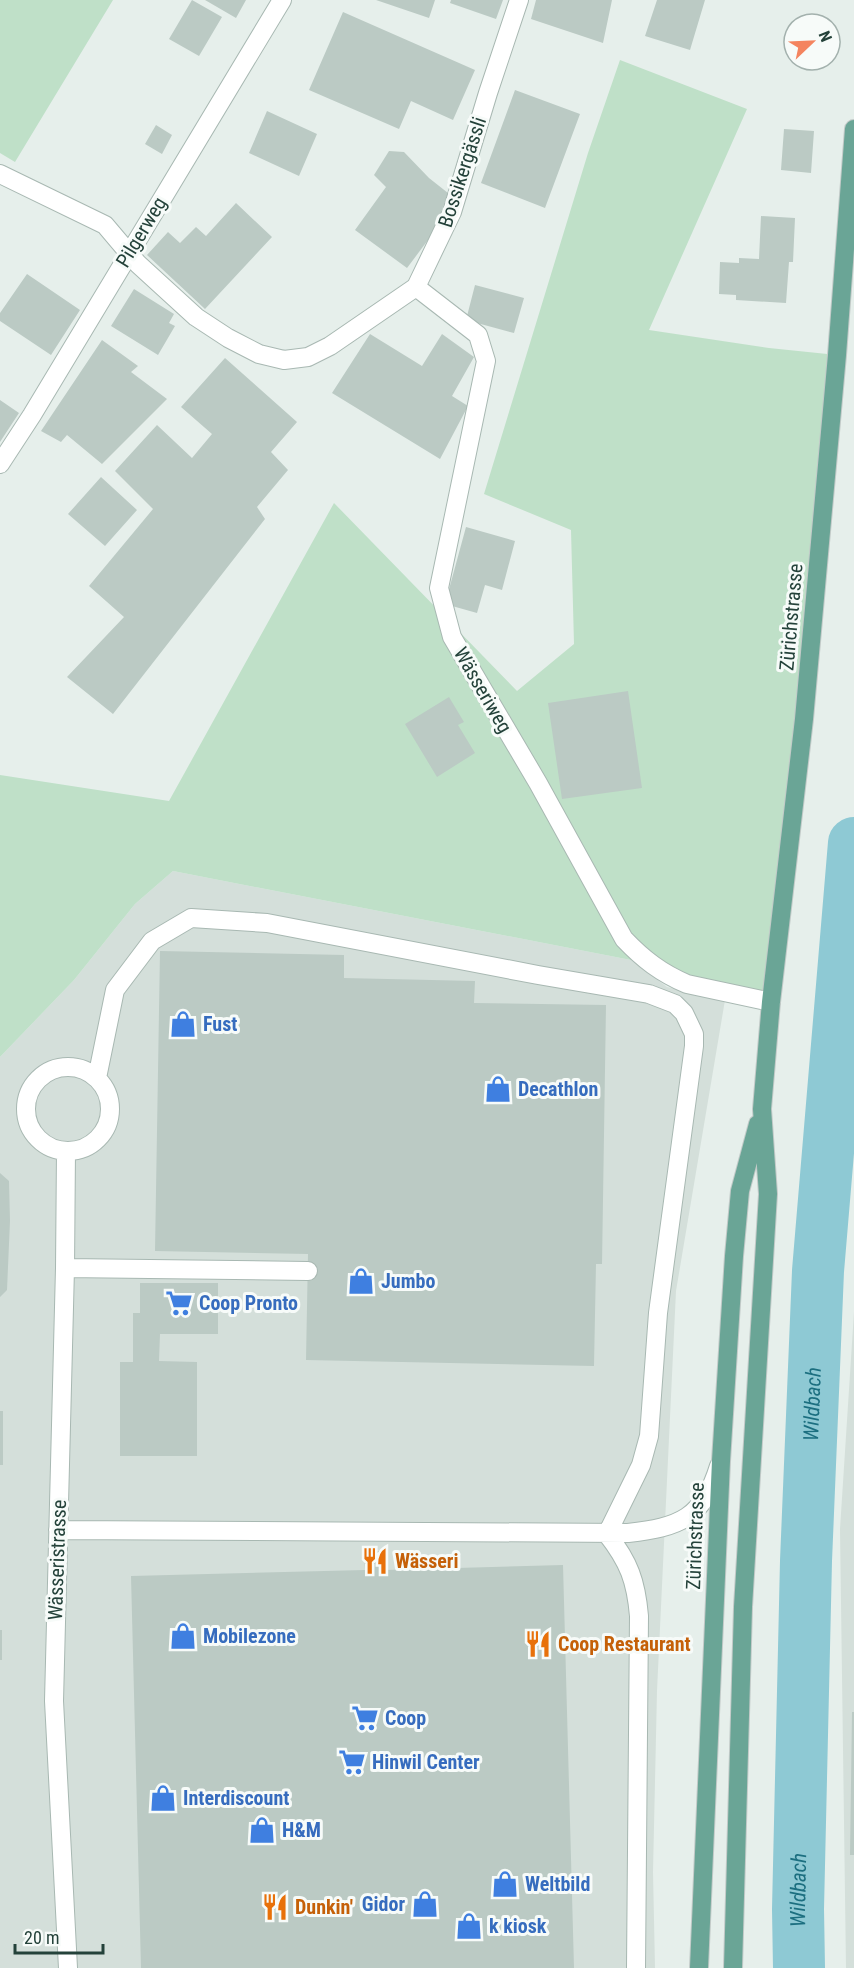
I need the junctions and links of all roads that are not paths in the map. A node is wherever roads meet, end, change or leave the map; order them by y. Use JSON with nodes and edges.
{"nodes":[{"id":1,"x":282,"y":0,"type":"edge"},
{"id":2,"x":519,"y":0,"type":"edge"},
{"id":3,"x":854,"y":129,"type":"edge"},
{"id":4,"x":0,"y":174,"type":"edge"},
{"id":5,"x":129,"y":252,"type":"junction"},
{"id":6,"x":416,"y":286,"type":"junction"},
{"id":7,"x":0,"y":464,"type":"edge"},
{"id":8,"x":771,"y":1002,"type":"junction"},
{"id":9,"x":97,"y":1078,"type":"junction"},
{"id":10,"x":762,"y":1108,"type":"junction"},
{"id":11,"x":66,"y":1151,"type":"junction"},
{"id":12,"x":65,"y":1268,"type":"junction"},
{"id":13,"x":308,"y":1271,"type":"dead end"},
{"id":14,"x":720,"y":1461,"type":"junction"},
{"id":15,"x":58,"y":1530,"type":"junction"},
{"id":16,"x":607,"y":1534,"type":"junction"},
{"id":17,"x":68,"y":1968,"type":"edge"},
{"id":18,"x":636,"y":1968,"type":"edge"},
{"id":19,"x":699,"y":1968,"type":"edge"},
{"id":20,"x":733,"y":1968,"type":"edge"}],
"edges":[{"from":1,"to":5,"type":"street","name":"Pilgerweg"},
{"from":2,"to":6,"type":"street","name":"Bossikergässli"},
{"from":3,"to":8,"type":"main road","name":"Zürichstrasse"},
{"from":4,"to":5,"type":"street","name":"Bossikergässli"},
{"from":5,"to":6,"type":"street","name":"Bossikergässli"},
{"from":5,"to":7,"type":"street","name":"Pilgerweg"},
{"from":6,"to":8,"type":"street","name":"Wässeriweg"},
{"from":8,"to":10,"type":"main road","name":"Zürichstrasse"},
{"from":9,"to":11,"type":"street"},
{"from":9,"to":11,"type":"street"},
{"from":9,"to":16,"type":"street"},
{"from":10,"to":14,"type":"main road","name":"Zürichstrasse"},
{"from":10,"to":20,"type":"main road","name":"Zürichstrasse"},
{"from":11,"to":12,"type":"street","name":"Wässeristrasse"},
{"from":12,"to":13,"type":"street"},
{"from":12,"to":15,"type":"street","name":"Wässeristrasse"},
{"from":14,"to":16,"type":"street"},
{"from":14,"to":19,"type":"main road","name":"Zürichstrasse"},
{"from":15,"to":16,"type":"street"},
{"from":15,"to":17,"type":"street","name":"Wässeristrasse"},
{"from":16,"to":18,"type":"street"}]}
